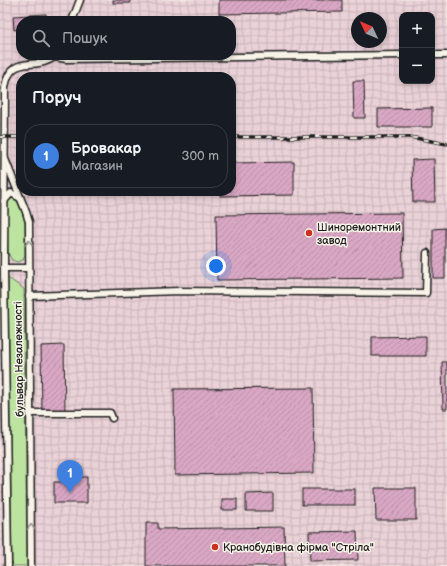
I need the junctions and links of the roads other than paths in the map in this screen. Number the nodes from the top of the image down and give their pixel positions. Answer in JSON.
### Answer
{"nodes":[{"id":1,"x":80,"y":0,"type":"edge"},
{"id":2,"x":74,"y":16,"type":"edge"},
{"id":3,"x":399,"y":55,"type":"edge"},
{"id":4,"x":435,"y":55,"type":"edge"},
{"id":5,"x":447,"y":55,"type":"edge"},
{"id":6,"x":236,"y":57,"type":"edge"},
{"id":7,"x":48,"y":60,"type":"edge"},
{"id":8,"x":3,"y":83,"type":"edge"},
{"id":9,"x":2,"y":120,"type":"edge"},
{"id":10,"x":2,"y":157,"type":"edge"},
{"id":11,"x":16,"y":188,"type":"edge"},
{"id":12,"x":16,"y":194,"type":"edge"},
{"id":13,"x":19,"y":196,"type":"edge"},
{"id":14,"x":20,"y":196,"type":"edge"},
{"id":15,"x":21,"y":199,"type":"junction"},
{"id":16,"x":4,"y":201,"type":"junction"},
{"id":17,"x":427,"y":253,"type":"dead end"},
{"id":18,"x":4,"y":268,"type":"junction"},
{"id":19,"x":28,"y":268,"type":"junction"},
{"id":20,"x":29,"y":296,"type":"junction"},
{"id":21,"x":3,"y":382,"type":"edge"},
{"id":22,"x":30,"y":413,"type":"junction"},
{"id":23,"x":112,"y":418,"type":"dead end"},
{"id":24,"x":3,"y":435,"type":"edge"},
{"id":25,"x":3,"y":467,"type":"edge"},
{"id":26,"x":8,"y":566,"type":"edge"},
{"id":27,"x":31,"y":566,"type":"edge"}],
"edges":[{"from":1,"to":2,"type":"street"},
{"from":3,"to":6,"type":"street"},
{"from":4,"to":5,"type":"street"},
{"from":7,"to":8,"type":"street","name":"бульвар Незалежності"},
{"from":8,"to":9,"type":"street","name":"бульвар Незалежності"},
{"from":9,"to":10,"type":"street","name":"бульвар Незалежності"},
{"from":10,"to":11,"type":"street","name":"бульвар Незалежності"},
{"from":10,"to":16,"type":"street","name":"бульвар Незалежності"},
{"from":12,"to":16,"type":"street"},
{"from":13,"to":15,"type":"street"},
{"from":14,"to":15,"type":"street","name":"бульвар Незалежності"},
{"from":19,"to":15,"type":"street","name":"бульвар Незалежності","one_way":true},
{"from":16,"to":18,"type":"street","name":"бульвар Незалежності"},
{"from":17,"to":20,"type":"street"},
{"from":18,"to":19,"type":"street"},
{"from":18,"to":21,"type":"street","name":"бульвар Незалежності"},
{"from":19,"to":20,"type":"street","name":"бульвар Незалежності"},
{"from":20,"to":22,"type":"street","name":"бульвар Незалежності"},
{"from":21,"to":24,"type":"street","name":"бульвар Незалежності"},
{"from":22,"to":23,"type":"street"},
{"from":27,"to":22,"type":"street","name":"бульвар Незалежності","one_way":true},
{"from":24,"to":25,"type":"street","name":"бульвар Незалежності"},
{"from":25,"to":26,"type":"street","name":"бульвар Незалежності"}]}
